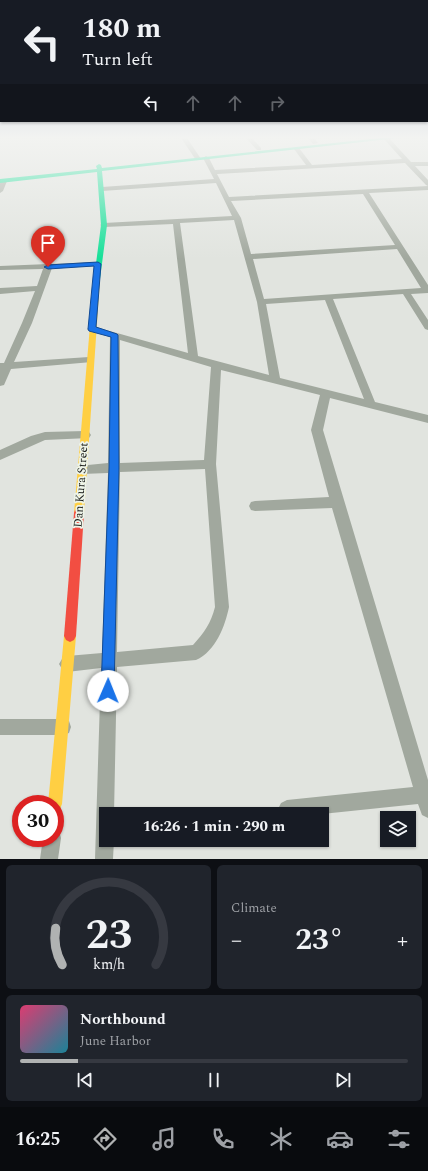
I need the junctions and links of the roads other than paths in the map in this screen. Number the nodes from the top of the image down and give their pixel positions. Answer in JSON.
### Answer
{"nodes":[{"id":1,"x":17,"y":178,"type":"edge"},
{"id":2,"x":101,"y":178,"type":"edge"},
{"id":3,"x":215,"y":178,"type":"edge"},
{"id":4,"x":1,"y":180,"type":"edge"},
{"id":5,"x":217,"y":181,"type":"junction"},
{"id":6,"x":428,"y":188,"type":"edge"},
{"id":7,"x":102,"y":189,"type":"junction"},
{"id":8,"x":0,"y":191,"type":"edge"},
{"id":9,"x":366,"y":192,"type":"junction"},
{"id":10,"x":226,"y":199,"type":"junction"},
{"id":11,"x":236,"y":218,"type":"junction"},
{"id":12,"x":176,"y":221,"type":"junction"},
{"id":13,"x":104,"y":224,"type":"junction"},
{"id":14,"x":400,"y":247,"type":"junction"},
{"id":15,"x":247,"y":257,"type":"junction"},
{"id":16,"x":98,"y":264,"type":"junction"},
{"id":17,"x":48,"y":267,"type":"junction"},
{"id":18,"x":0,"y":268,"type":"edge"},
{"id":19,"x":41,"y":288,"type":"junction"},
{"id":20,"x":428,"y":290,"type":"edge"},
{"id":21,"x":0,"y":291,"type":"edge"},
{"id":22,"x":406,"y":292,"type":"junction"},
{"id":23,"x":328,"y":297,"type":"junction"},
{"id":24,"x":262,"y":302,"type":"junction"},
{"id":25,"x":428,"y":327,"type":"edge"},
{"id":26,"x":92,"y":329,"type":"junction"},
{"id":27,"x":114,"y":335,"type":"junction"},
{"id":28,"x":193,"y":358,"type":"junction"},
{"id":29,"x":89,"y":360,"type":"junction"},
{"id":30,"x":216,"y":365,"type":"junction"},
{"id":31,"x":4,"y":366,"type":"edge"},
{"id":32,"x":275,"y":380,"type":"junction"},
{"id":33,"x":0,"y":382,"type":"edge"},
{"id":34,"x":326,"y":393,"type":"junction"},
{"id":35,"x":371,"y":404,"type":"junction"},
{"id":36,"x":428,"y":419,"type":"edge"},
{"id":37,"x":85,"y":435,"type":"junction"},
{"id":38,"x":0,"y":455,"type":"edge"},
{"id":39,"x":210,"y":464,"type":"junction"},
{"id":40,"x":114,"y":468,"type":"junction"},
{"id":41,"x":82,"y":469,"type":"junction"},
{"id":42,"x":337,"y":502,"type":"junction"},
{"id":43,"x":254,"y":506,"type":"dead end"},
{"id":44,"x":108,"y":661,"type":"junction"},
{"id":45,"x":67,"y":664,"type":"junction"},
{"id":46,"x":0,"y":726,"type":"edge"},
{"id":47,"x":63,"y":727,"type":"junction"},
{"id":48,"x":56,"y":795,"type":"edge"},
{"id":49,"x":426,"y":802,"type":"edge"},
{"id":50,"x":327,"y":807,"type":"edge"},
{"id":51,"x":51,"y":847,"type":"edge"},
{"id":52,"x":49,"y":859,"type":"edge"},
{"id":53,"x":104,"y":859,"type":"edge"}],
"edges":[{"from":1,"to":4,"type":"street"},
{"from":2,"to":7,"type":"street","name":"Dan Kura Street"},
{"from":3,"to":5,"type":"street"},
{"from":4,"to":8,"type":"street"},
{"from":5,"to":7,"type":"street"},
{"from":5,"to":10,"type":"street"},
{"from":6,"to":9,"type":"street"},
{"from":7,"to":13,"type":"street","name":"Dan Kura Street"},
{"from":9,"to":10,"type":"street"},
{"from":9,"to":14,"type":"street"},
{"from":10,"to":11,"type":"street"},
{"from":11,"to":12,"type":"street"},
{"from":11,"to":15,"type":"street"},
{"from":12,"to":13,"type":"street"},
{"from":12,"to":28,"type":"street"},
{"from":13,"to":16,"type":"street","name":"Dan Kura Street"},
{"from":14,"to":15,"type":"street"},
{"from":14,"to":20,"type":"street"},
{"from":15,"to":24,"type":"street"},
{"from":16,"to":17,"type":"street"},
{"from":16,"to":26,"type":"street","name":"Dan Kura Street"},
{"from":17,"to":18,"type":"street"},
{"from":17,"to":19,"type":"street"},
{"from":19,"to":21,"type":"street"},
{"from":19,"to":31,"type":"street"},
{"from":20,"to":22,"type":"street"},
{"from":22,"to":23,"type":"street"},
{"from":22,"to":25,"type":"street"},
{"from":23,"to":24,"type":"street"},
{"from":23,"to":35,"type":"street"},
{"from":24,"to":32,"type":"street"},
{"from":26,"to":27,"type":"street"},
{"from":26,"to":29,"type":"street","name":"Dan Kura Street"},
{"from":27,"to":28,"type":"street"},
{"from":27,"to":40,"type":"street"},
{"from":28,"to":30,"type":"street"},
{"from":29,"to":31,"type":"street"},
{"from":29,"to":37,"type":"street","name":"Dan Kura Street"},
{"from":30,"to":32,"type":"street"},
{"from":30,"to":39,"type":"street"},
{"from":31,"to":33,"type":"street"},
{"from":32,"to":34,"type":"street"},
{"from":34,"to":35,"type":"street"},
{"from":34,"to":42,"type":"street"},
{"from":35,"to":36,"type":"street"},
{"from":37,"to":38,"type":"street"},
{"from":37,"to":41,"type":"street","name":"Dan Kura Street"},
{"from":39,"to":40,"type":"street"},
{"from":39,"to":44,"type":"street"},
{"from":40,"to":41,"type":"street"},
{"from":40,"to":44,"type":"street"},
{"from":41,"to":45,"type":"street","name":"Dan Kura Street"},
{"from":42,"to":43,"type":"street"},
{"from":42,"to":49,"type":"street"},
{"from":44,"to":45,"type":"street"},
{"from":44,"to":53,"type":"street"},
{"from":45,"to":47,"type":"street","name":"Dan Kura Street"},
{"from":46,"to":47,"type":"street"},
{"from":47,"to":48,"type":"street","name":"Dan Kura Street"},
{"from":49,"to":50,"type":"street"},
{"from":51,"to":52,"type":"street"}]}
